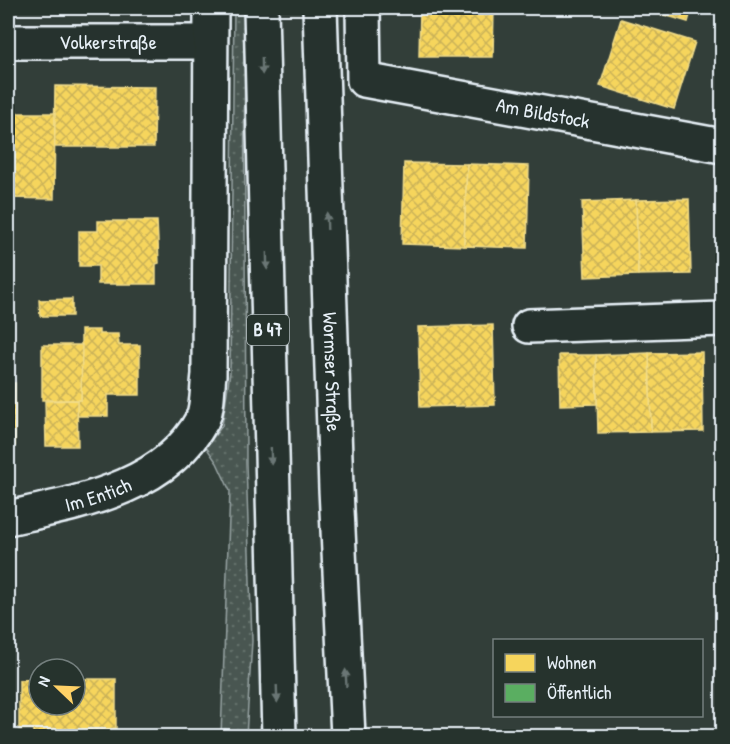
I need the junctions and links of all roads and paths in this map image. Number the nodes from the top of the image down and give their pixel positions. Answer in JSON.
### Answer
{"nodes":[{"id":1,"x":211,"y":8,"type":"edge"},
{"id":2,"x":261,"y":8,"type":"edge"},
{"id":3,"x":320,"y":8,"type":"edge"},
{"id":4,"x":363,"y":8,"type":"edge"},
{"id":5,"x":8,"y":42,"type":"edge"},
{"id":6,"x":210,"y":42,"type":"junction"},
{"id":7,"x":723,"y":146,"type":"edge"},
{"id":8,"x":723,"y":319,"type":"edge"},
{"id":9,"x":529,"y":326,"type":"dead end"},
{"id":10,"x":8,"y":518,"type":"edge"},
{"id":11,"x":279,"y":736,"type":"edge"},
{"id":12,"x":348,"y":736,"type":"edge"}],
"edges":[{"from":1,"to":6,"type":"street"},
{"from":2,"to":11,"type":"street","number":"B 47","one_way":true},
{"from":12,"to":3,"type":"street","name":"Wormser Straße","one_way":true},
{"from":4,"to":7,"type":"street","name":"Am Bildstock"},
{"from":5,"to":6,"type":"street","name":"Volkerstraße"},
{"from":6,"to":10,"type":"street","name":"Im Entich"},
{"from":8,"to":9,"type":"street"}]}
